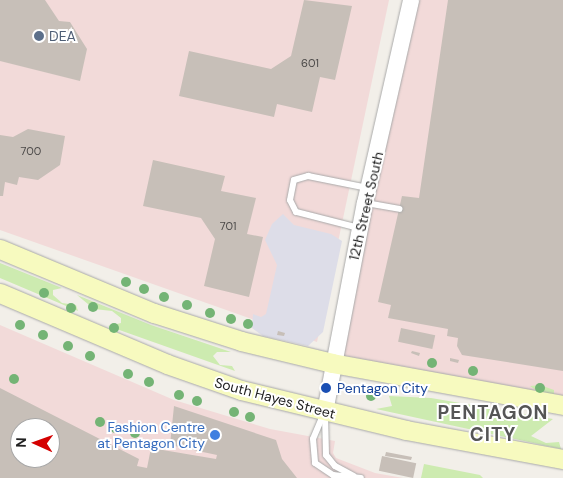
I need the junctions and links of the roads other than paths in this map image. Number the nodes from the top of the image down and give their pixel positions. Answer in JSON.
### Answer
{"nodes":[{"id":1,"x":411,"y":0,"type":"edge"},
{"id":2,"x":367,"y":195,"type":"junction"},
{"id":3,"x":399,"y":209,"type":"dead end"},
{"id":4,"x":360,"y":228,"type":"junction"},
{"id":5,"x":0,"y":249,"type":"edge"},
{"id":6,"x":0,"y":293,"type":"edge"},
{"id":7,"x":332,"y":363,"type":"junction"},
{"id":8,"x":563,"y":405,"type":"edge"},
{"id":9,"x":325,"y":412,"type":"junction"},
{"id":10,"x":563,"y":459,"type":"edge"},
{"id":11,"x":358,"y":477,"type":"edge"}],
"edges":[{"from":1,"to":2,"type":"street","name":"12th Street South"},
{"from":2,"to":3,"type":"lane"},
{"from":2,"to":4,"type":"street","name":"12th Street South"},
{"from":2,"to":4,"type":"lane"},
{"from":4,"to":7,"type":"street","name":"12th Street South"},
{"from":5,"to":7,"type":"main road"},
{"from":6,"to":9,"type":"main road","name":"South Hayes Street"},
{"from":7,"to":8,"type":"main road"},
{"from":7,"to":9,"type":"street","name":"12th Street South"},
{"from":9,"to":10,"type":"main road","name":"South Hayes Street"},
{"from":9,"to":11,"type":"lane"},
{"from":9,"to":11,"type":"lane"}]}
